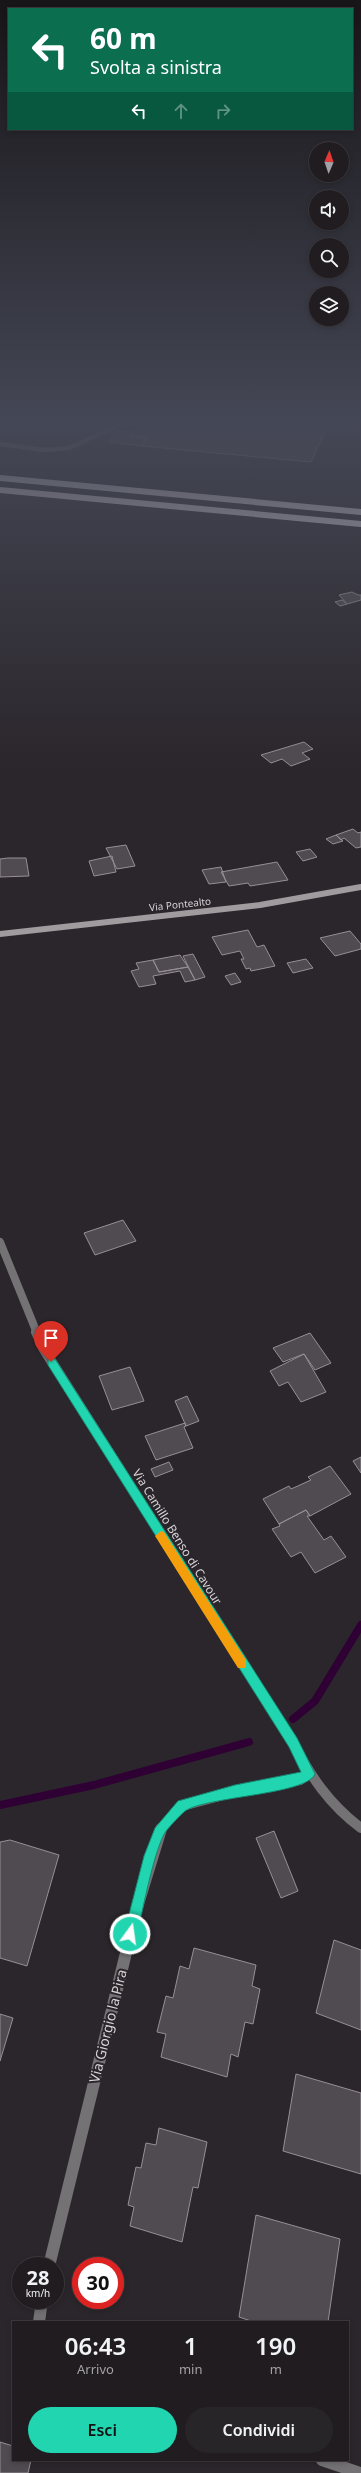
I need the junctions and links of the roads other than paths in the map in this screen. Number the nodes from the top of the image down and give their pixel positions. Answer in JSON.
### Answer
{"nodes":[{"id":1,"x":361,"y":887,"type":"edge"},
{"id":2,"x":0,"y":934,"type":"edge"},
{"id":3,"x":0,"y":1242,"type":"edge"},
{"id":4,"x":309,"y":1774,"type":"junction"},
{"id":5,"x":361,"y":1828,"type":"edge"},
{"id":6,"x":51,"y":2257,"type":"edge"},
{"id":7,"x":41,"y":2309,"type":"edge"},
{"id":8,"x":39,"y":2321,"type":"edge"},
{"id":9,"x":325,"y":2461,"type":"edge"},
{"id":10,"x":360,"y":2473,"type":"edge"}],
"edges":[{"from":1,"to":2,"type":"street","name":"Via Pontealto"},
{"from":3,"to":4,"type":"street","name":"Via Camillo Benso di Cavour"},
{"from":4,"to":5,"type":"street","name":"Via Camillo Benso di Cavour"},
{"from":4,"to":6,"type":"street","name":"Via Giorgio la Pira"},
{"from":7,"to":8,"type":"street"},
{"from":9,"to":10,"type":"street"}]}
